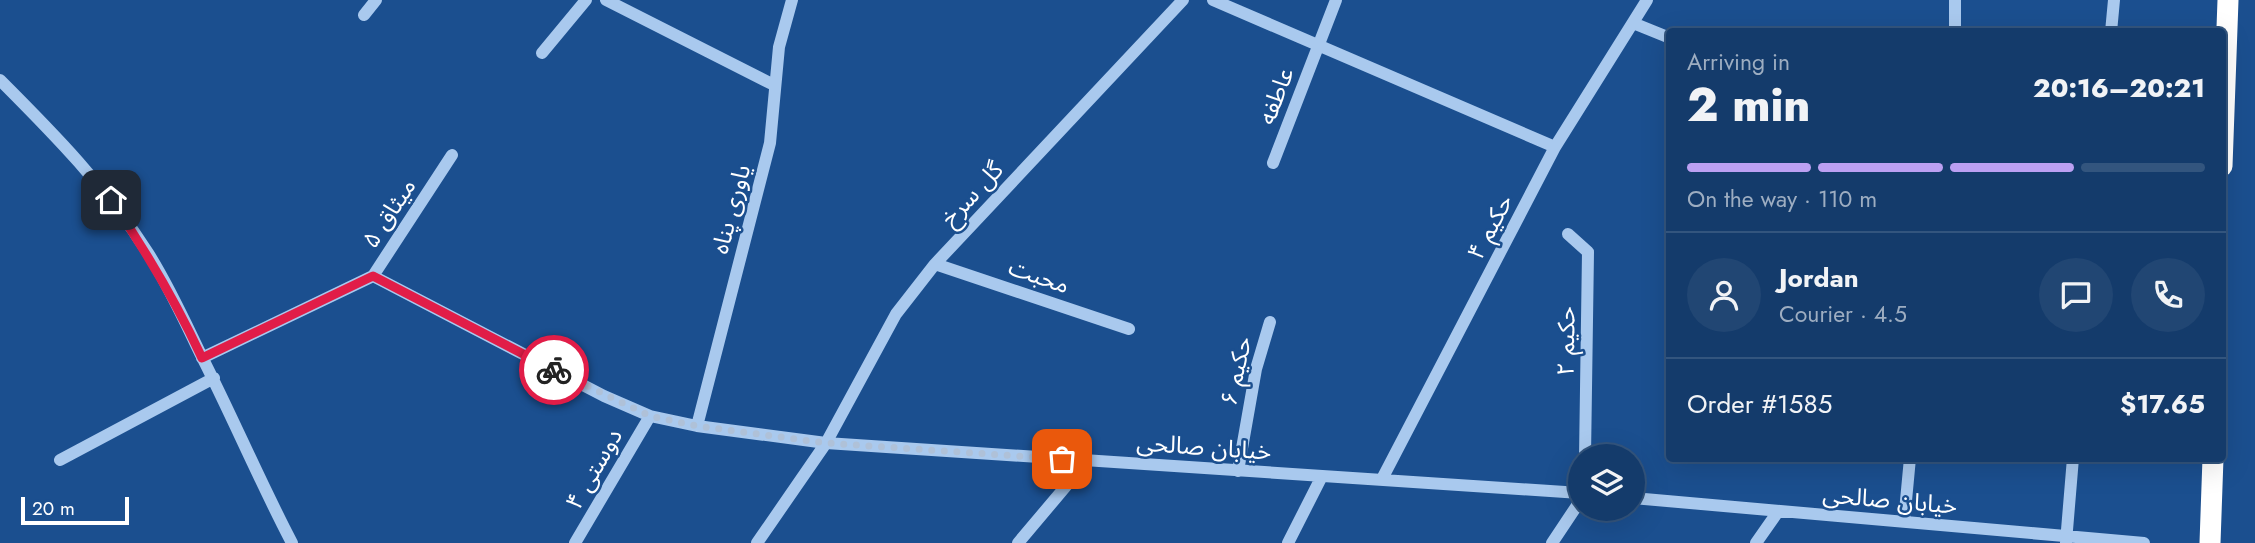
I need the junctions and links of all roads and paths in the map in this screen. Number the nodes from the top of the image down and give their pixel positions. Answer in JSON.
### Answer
{"nodes":[{"id":1,"x":376,"y":0,"type":"edge"},
{"id":2,"x":586,"y":0,"type":"edge"},
{"id":3,"x":606,"y":0,"type":"edge"},
{"id":4,"x":792,"y":0,"type":"edge"},
{"id":5,"x":1183,"y":0,"type":"edge"},
{"id":6,"x":1213,"y":0,"type":"edge"},
{"id":7,"x":1336,"y":0,"type":"edge"},
{"id":8,"x":1647,"y":0,"type":"edge"},
{"id":9,"x":1955,"y":0,"type":"edge"},
{"id":10,"x":2114,"y":0,"type":"edge"},
{"id":11,"x":2228,"y":0,"type":"edge"},
{"id":12,"x":364,"y":15,"type":"dead end"},
{"id":13,"x":1633,"y":23,"type":"junction"},
{"id":14,"x":1955,"y":28,"type":"edge"},
{"id":15,"x":2111,"y":28,"type":"edge"},
{"id":16,"x":1666,"y":36,"type":"edge"},
{"id":17,"x":1318,"y":44,"type":"junction"},
{"id":18,"x":542,"y":53,"type":"dead end"},
{"id":19,"x":2226,"y":55,"type":"edge"},
{"id":20,"x":0,"y":80,"type":"edge"},
{"id":21,"x":774,"y":86,"type":"junction"},
{"id":22,"x":1555,"y":147,"type":"junction"},
{"id":23,"x":452,"y":155,"type":"dead end"},
{"id":24,"x":1273,"y":163,"type":"dead end"},
{"id":25,"x":1569,"y":234,"type":"dead end"},
{"id":26,"x":935,"y":264,"type":"junction"},
{"id":27,"x":373,"y":276,"type":"junction"},
{"id":28,"x":1270,"y":322,"type":"dead end"},
{"id":29,"x":1129,"y":329,"type":"dead end"},
{"id":30,"x":202,"y":358,"type":"junction"},
{"id":31,"x":214,"y":378,"type":"junction"},
{"id":32,"x":650,"y":416,"type":"junction"},
{"id":33,"x":697,"y":426,"type":"junction"},
{"id":34,"x":826,"y":443,"type":"junction"},
{"id":35,"x":1586,"y":444,"type":"edge"},
{"id":36,"x":60,"y":460,"type":"dead end"},
{"id":37,"x":1088,"y":460,"type":"junction"},
{"id":38,"x":1910,"y":462,"type":"edge"},
{"id":39,"x":2073,"y":462,"type":"edge"},
{"id":40,"x":2213,"y":462,"type":"edge"},
{"id":41,"x":1238,"y":471,"type":"junction"},
{"id":42,"x":1322,"y":476,"type":"junction"},
{"id":43,"x":1382,"y":479,"type":"junction"},
{"id":44,"x":1568,"y":493,"type":"edge"},
{"id":45,"x":1645,"y":499,"type":"edge"},
{"id":46,"x":1777,"y":513,"type":"junction"},
{"id":47,"x":1568,"y":519,"type":"edge"},
{"id":48,"x":1903,"y":522,"type":"junction"},
{"id":49,"x":1995,"y":537,"type":"edge"},
{"id":50,"x":2066,"y":540,"type":"edge"},
{"id":51,"x":292,"y":543,"type":"edge"},
{"id":52,"x":575,"y":543,"type":"edge"},
{"id":53,"x":757,"y":543,"type":"edge"},
{"id":54,"x":1018,"y":543,"type":"edge"},
{"id":55,"x":1288,"y":543,"type":"edge"},
{"id":56,"x":1552,"y":543,"type":"edge"},
{"id":57,"x":1756,"y":543,"type":"edge"},
{"id":58,"x":2144,"y":543,"type":"edge"},
{"id":59,"x":2210,"y":543,"type":"edge"}],
"edges":[{"from":1,"to":12,"type":"street"},
{"from":2,"to":18,"type":"street"},
{"from":3,"to":21,"type":"street"},
{"from":4,"to":21,"type":"street","name":"یاوری پناه"},
{"from":5,"to":26,"type":"street","name":"گل سرخ"},
{"from":6,"to":17,"type":"street"},
{"from":7,"to":17,"type":"street"},
{"from":8,"to":13,"type":"street","name":"حکیم ۴"},
{"from":9,"to":14,"type":"street"},
{"from":10,"to":15,"type":"street"},
{"from":11,"to":19,"type":"highway"},
{"from":13,"to":16,"type":"street"},
{"from":13,"to":22,"type":"street","name":"حکیم ۴"},
{"from":17,"to":22,"type":"street"},
{"from":17,"to":24,"type":"street","name":"عاطفه"},
{"from":20,"to":30,"type":"street"},
{"from":21,"to":33,"type":"street","name":"یاوری پناه"},
{"from":22,"to":43,"type":"street","name":"حکیم ۴"},
{"from":23,"to":27,"type":"street","name":"میثاق ۵"},
{"from":25,"to":35,"type":"street","name":"حکیم ۲"},
{"from":26,"to":29,"type":"street","name":"محبت"},
{"from":26,"to":34,"type":"street","name":"گل سرخ"},
{"from":27,"to":30,"type":"street","name":"میثاق ۵"},
{"from":27,"to":32,"type":"street","name":"خیابان صالحی"},
{"from":28,"to":41,"type":"street","name":"حکیم ۶"},
{"from":30,"to":31,"type":"street"},
{"from":31,"to":36,"type":"street"},
{"from":31,"to":51,"type":"street"},
{"from":32,"to":33,"type":"street","name":"خیابان صالحی"},
{"from":32,"to":52,"type":"street","name":"دوستی ۴"},
{"from":33,"to":34,"type":"street","name":"خیابان صالحی"},
{"from":34,"to":37,"type":"street","name":"خیابان صالحی"},
{"from":34,"to":53,"type":"street","name":"گل سرخ"},
{"from":37,"to":41,"type":"street","name":"خیابان صالحی"},
{"from":37,"to":54,"type":"street"},
{"from":38,"to":48,"type":"street"},
{"from":39,"to":50,"type":"street"},
{"from":40,"to":59,"type":"highway"},
{"from":41,"to":42,"type":"street","name":"خیابان صالحی"},
{"from":42,"to":43,"type":"street","name":"خیابان صالحی"},
{"from":42,"to":55,"type":"street"},
{"from":43,"to":44,"type":"street","name":"خیابان صالحی"},
{"from":45,"to":46,"type":"street","name":"خیابان صالحی"},
{"from":46,"to":48,"type":"street","name":"خیابان صالحی"},
{"from":46,"to":57,"type":"street"},
{"from":47,"to":56,"type":"street"},
{"from":48,"to":49,"type":"street","name":"خیابان صالحی"},
{"from":49,"to":50,"type":"street","name":"خیابان صالحی"},
{"from":50,"to":58,"type":"street","name":"خیابان صالحی"}]}
